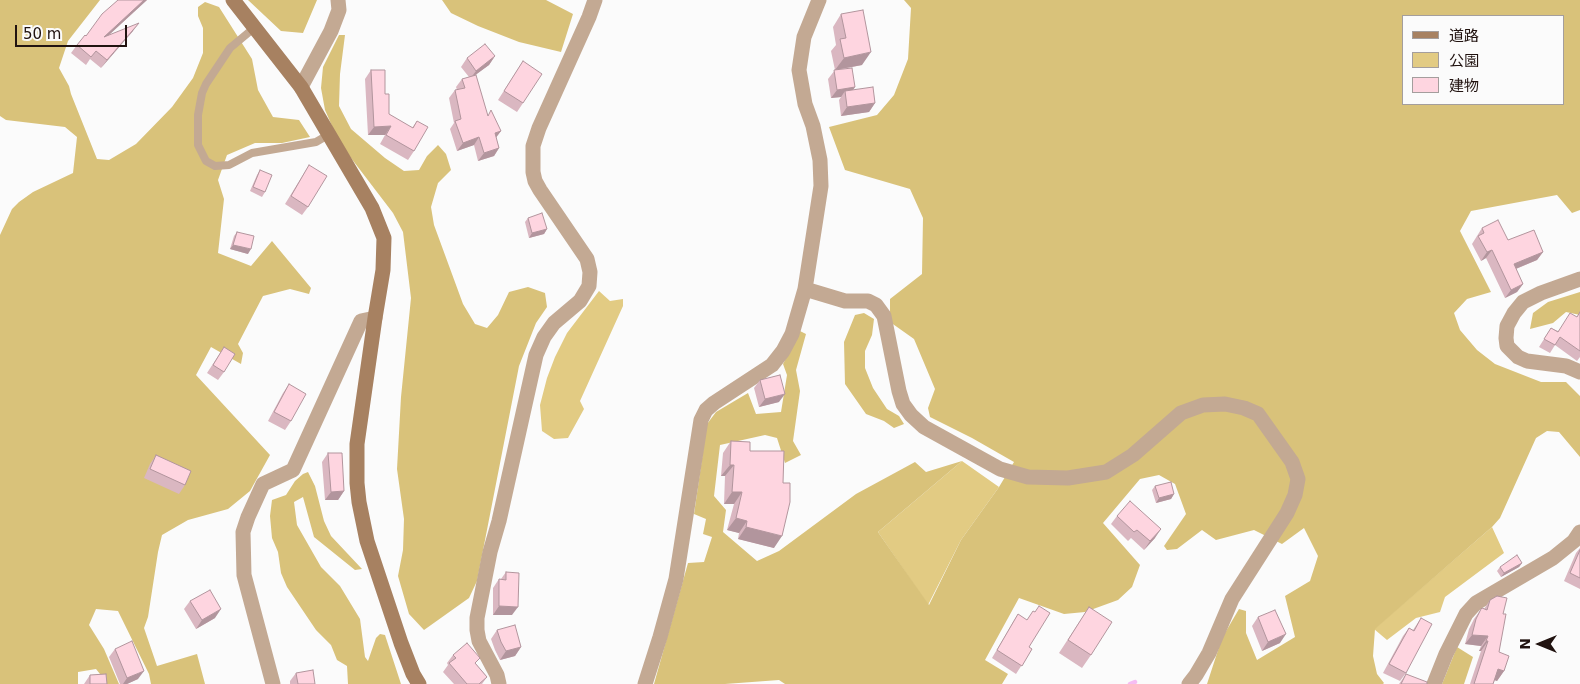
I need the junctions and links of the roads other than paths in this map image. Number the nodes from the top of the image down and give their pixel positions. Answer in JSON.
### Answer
{"nodes":[{"id":1,"x":233,"y":0,"type":"edge"},
{"id":2,"x":338,"y":0,"type":"edge"},
{"id":3,"x":595,"y":0,"type":"edge"},
{"id":4,"x":819,"y":0,"type":"edge"},
{"id":5,"x":254,"y":28,"type":"junction"},
{"id":6,"x":300,"y":88,"type":"junction"},
{"id":7,"x":328,"y":136,"type":"junction"},
{"id":8,"x":1580,"y":279,"type":"edge"},
{"id":9,"x":804,"y":289,"type":"junction"},
{"id":10,"x":375,"y":318,"type":"junction"},
{"id":11,"x":1580,"y":372,"type":"edge"},
{"id":12,"x":1580,"y":532,"type":"edge"},
{"id":13,"x":273,"y":684,"type":"edge"},
{"id":14,"x":418,"y":684,"type":"edge"},
{"id":15,"x":499,"y":684,"type":"edge"},
{"id":16,"x":645,"y":684,"type":"edge"},
{"id":17,"x":1189,"y":684,"type":"edge"},
{"id":18,"x":1434,"y":684,"type":"edge"}],
"edges":[{"from":1,"to":5,"type":"street"},
{"from":2,"to":6,"type":"street"},
{"from":3,"to":15,"type":"street"},
{"from":4,"to":9,"type":"street"},
{"from":5,"to":6,"type":"street"},
{"from":5,"to":7,"type":"lane"},
{"from":6,"to":7,"type":"street"},
{"from":7,"to":10,"type":"street"},
{"from":8,"to":11,"type":"street"},
{"from":9,"to":16,"type":"street"},
{"from":9,"to":17,"type":"street"},
{"from":10,"to":13,"type":"street"},
{"from":10,"to":14,"type":"street"},
{"from":12,"to":18,"type":"street"}]}
